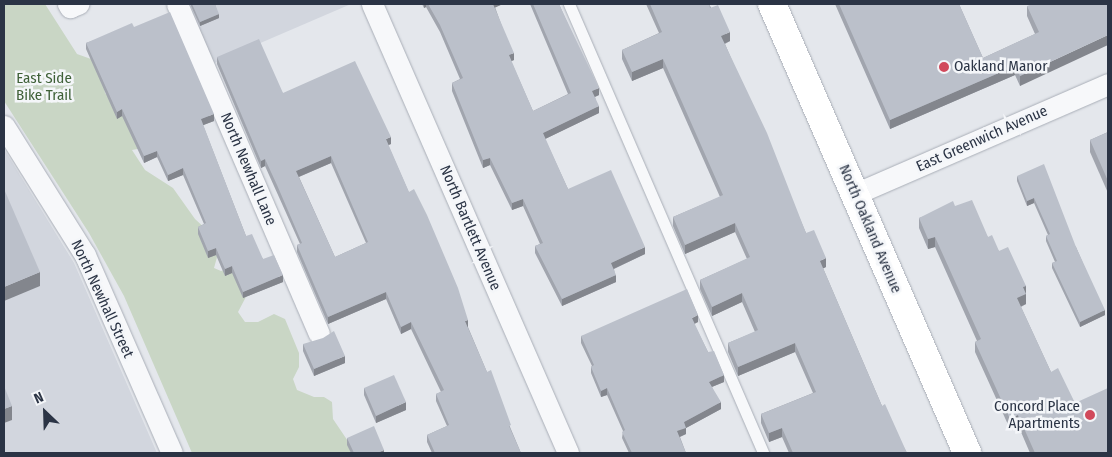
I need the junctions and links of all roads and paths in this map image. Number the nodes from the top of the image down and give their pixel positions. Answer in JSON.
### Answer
{"nodes":[{"id":1,"x":177,"y":4,"type":"edge"},
{"id":2,"x":372,"y":4,"type":"edge"},
{"id":3,"x":569,"y":4,"type":"edge"},
{"id":4,"x":772,"y":4,"type":"edge"},
{"id":5,"x":1108,"y":84,"type":"edge"},
{"id":6,"x":4,"y":126,"type":"edge"},
{"id":7,"x":855,"y":194,"type":"junction"},
{"id":8,"x":319,"y":334,"type":"dead end"},
{"id":9,"x":172,"y":453,"type":"edge"},
{"id":10,"x":568,"y":453,"type":"edge"},
{"id":11,"x":763,"y":453,"type":"edge"},
{"id":12,"x":967,"y":453,"type":"edge"}],
"edges":[{"from":1,"to":8,"type":"street","name":"North Newhall Lane"},
{"from":2,"to":10,"type":"street","name":"North Bartlett Avenue"},
{"from":3,"to":11,"type":"lane"},
{"from":4,"to":7,"type":"main road","name":"North Oakland Avenue"},
{"from":5,"to":7,"type":"street","name":"East Greenwich Avenue"},
{"from":6,"to":9,"type":"street","name":"North Newhall Street"},
{"from":7,"to":12,"type":"main road","name":"North Oakland Avenue"}]}
